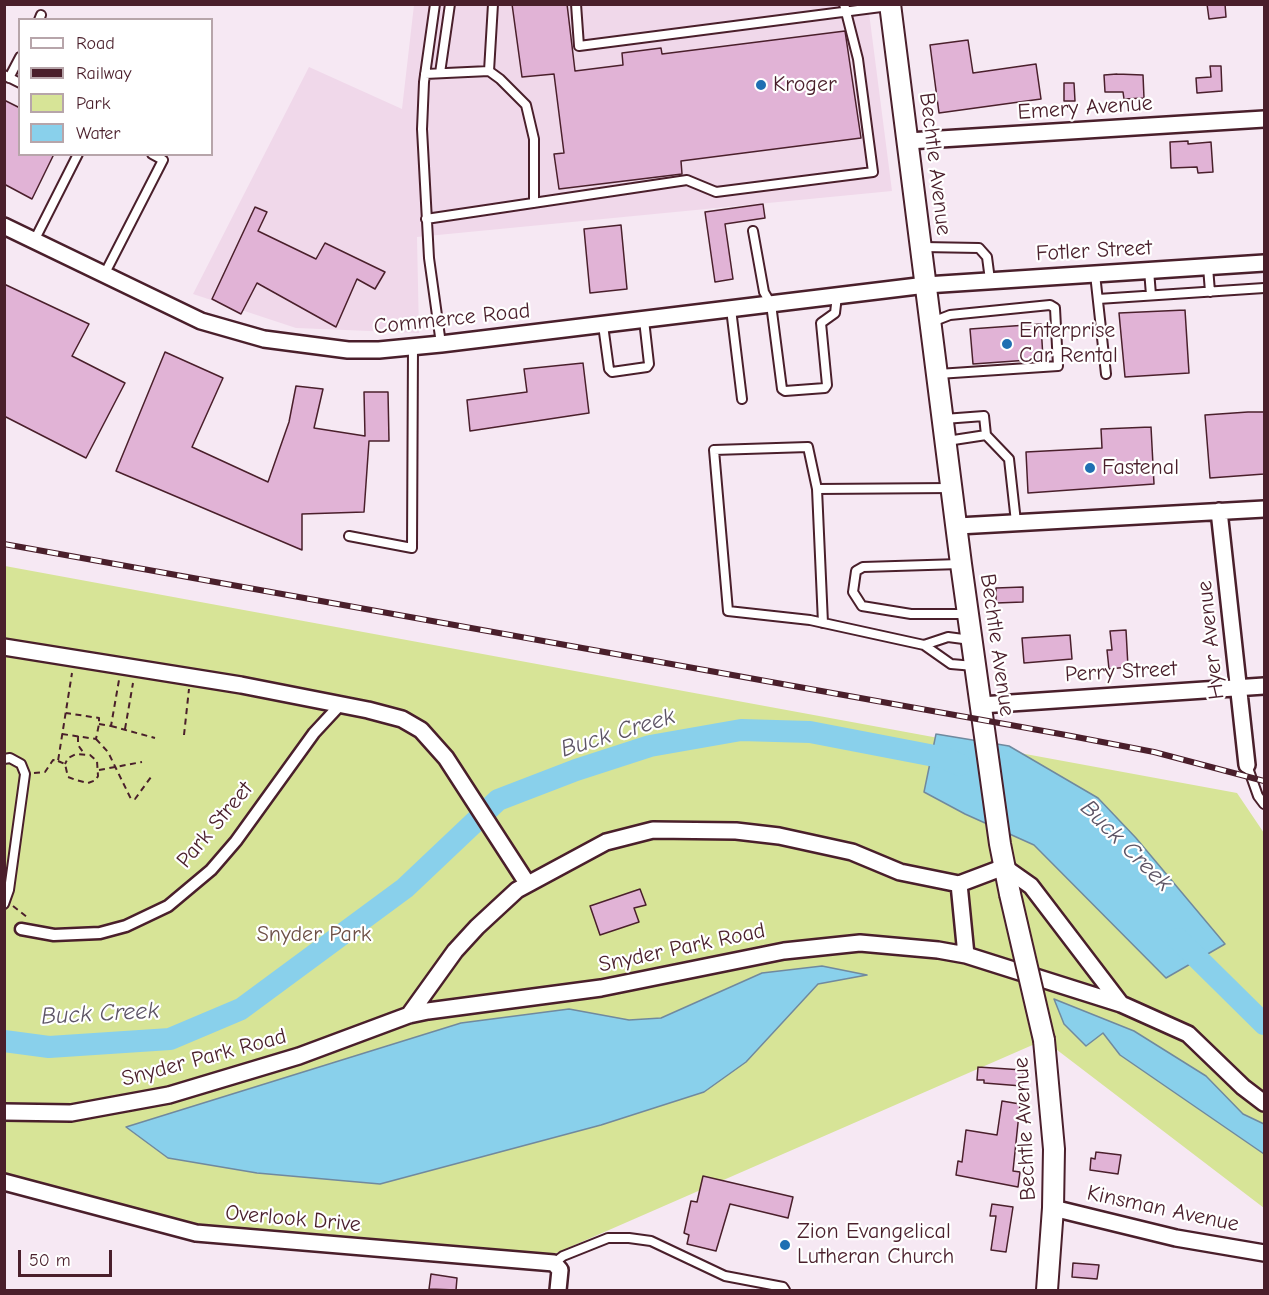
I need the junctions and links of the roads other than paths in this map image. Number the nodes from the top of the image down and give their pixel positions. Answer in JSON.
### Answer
{"nodes":[{"id":1,"x":435,"y":4,"type":"edge"},
{"id":2,"x":450,"y":4,"type":"edge"},
{"id":3,"x":493,"y":4,"type":"edge"},
{"id":4,"x":576,"y":4,"type":"edge"},
{"id":5,"x":890,"y":5,"type":"edge"},
{"id":6,"x":845,"y":8,"type":"edge"},
{"id":7,"x":18,"y":60,"type":"edge"},
{"id":8,"x":489,"y":71,"type":"junction"},
{"id":9,"x":440,"y":73,"type":"junction"},
{"id":10,"x":425,"y":74,"type":"junction"},
{"id":11,"x":7,"y":76,"type":"edge"},
{"id":12,"x":1264,"y":119,"type":"edge"},
{"id":13,"x":908,"y":141,"type":"junction"},
{"id":14,"x":77,"y":156,"type":"edge"},
{"id":15,"x":156,"y":156,"type":"edge"},
{"id":16,"x":534,"y":203,"type":"junction"},
{"id":17,"x":426,"y":219,"type":"junction"},
{"id":18,"x":4,"y":226,"type":"edge"},
{"id":19,"x":753,"y":231,"type":"dead end"},
{"id":20,"x":34,"y":241,"type":"junction"},
{"id":21,"x":922,"y":247,"type":"junction"},
{"id":22,"x":1264,"y":263,"type":"edge"},
{"id":23,"x":1208,"y":267,"type":"junction"},
{"id":24,"x":1149,"y":270,"type":"junction"},
{"id":25,"x":1095,"y":274,"type":"junction"},
{"id":26,"x":104,"y":275,"type":"junction"},
{"id":27,"x":990,"y":280,"type":"junction"},
{"id":28,"x":926,"y":285,"type":"junction"},
{"id":29,"x":1264,"y":288,"type":"edge"},
{"id":30,"x":1210,"y":292,"type":"junction"},
{"id":31,"x":837,"y":296,"type":"junction"},
{"id":32,"x":1151,"y":296,"type":"junction"},
{"id":33,"x":1098,"y":299,"type":"junction"},
{"id":34,"x":771,"y":304,"type":"junction"},
{"id":35,"x":731,"y":309,"type":"junction"},
{"id":36,"x":644,"y":320,"type":"junction"},
{"id":37,"x":931,"y":322,"type":"junction"},
{"id":38,"x":603,"y":325,"type":"junction"},
{"id":39,"x":441,"y":344,"type":"junction"},
{"id":40,"x":414,"y":347,"type":"junction"},
{"id":41,"x":938,"y":374,"type":"junction"},
{"id":42,"x":1106,"y":374,"type":"dead end"},
{"id":43,"x":742,"y":399,"type":"dead end"},
{"id":44,"x":944,"y":419,"type":"junction"},
{"id":45,"x":986,"y":435,"type":"junction"},
{"id":46,"x":947,"y":441,"type":"junction"},
{"id":47,"x":953,"y":488,"type":"junction"},
{"id":48,"x":817,"y":489,"type":"junction"},
{"id":49,"x":1264,"y":508,"type":"edge"},
{"id":50,"x":1220,"y":511,"type":"junction"},
{"id":51,"x":1016,"y":522,"type":"junction"},
{"id":52,"x":958,"y":526,"type":"junction"},
{"id":53,"x":349,"y":536,"type":"dead end"},
{"id":54,"x":961,"y":564,"type":"junction"},
{"id":55,"x":969,"y":615,"type":"junction"},
{"id":56,"x":824,"y":623,"type":"junction"},
{"id":57,"x":973,"y":640,"type":"junction"},
{"id":58,"x":924,"y":645,"type":"junction"},
{"id":59,"x":4,"y":647,"type":"edge"},
{"id":60,"x":976,"y":666,"type":"junction"},
{"id":61,"x":1264,"y":686,"type":"edge"},
{"id":62,"x":1239,"y":687,"type":"junction"},
{"id":63,"x":340,"y":705,"type":"junction"},
{"id":64,"x":981,"y":705,"type":"junction"},
{"id":65,"x":4,"y":759,"type":"edge"},
{"id":66,"x":1247,"y":765,"type":"joint"},
{"id":67,"x":1264,"y":804,"type":"edge"},
{"id":68,"x":1004,"y":867,"type":"junction"},
{"id":69,"x":527,"y":883,"type":"junction"},
{"id":70,"x":959,"y":884,"type":"junction"},
{"id":71,"x":5,"y":902,"type":"edge"},
{"id":72,"x":26,"y":930,"type":"road end"},
{"id":73,"x":966,"y":955,"type":"junction"},
{"id":74,"x":1121,"y":1004,"type":"junction"},
{"id":75,"x":409,"y":1016,"type":"junction"},
{"id":76,"x":1264,"y":1103,"type":"edge"},
{"id":77,"x":4,"y":1113,"type":"edge"},
{"id":78,"x":4,"y":1182,"type":"edge"},
{"id":79,"x":1053,"y":1208,"type":"junction"},
{"id":80,"x":1264,"y":1253,"type":"edge"},
{"id":81,"x":554,"y":1263,"type":"junction"},
{"id":82,"x":558,"y":1290,"type":"edge"},
{"id":83,"x":785,"y":1290,"type":"edge"},
{"id":84,"x":1047,"y":1290,"type":"edge"}],
"edges":[{"from":1,"to":10,"type":"lane"},
{"from":2,"to":9,"type":"lane"},
{"from":3,"to":8,"type":"lane"},
{"from":4,"to":6,"type":"lane"},
{"from":5,"to":6,"type":"lane"},
{"from":5,"to":13,"type":"main road","name":"Bechtle Avenue"},
{"from":6,"to":16,"type":"lane"},
{"from":7,"to":11,"type":"lane"},
{"from":8,"to":9,"type":"lane"},
{"from":8,"to":16,"type":"lane"},
{"from":9,"to":10,"type":"lane"},
{"from":10,"to":17,"type":"lane"},
{"from":12,"to":13,"type":"street","name":"Emery Avenue"},
{"from":13,"to":21,"type":"main road","name":"Bechtle Avenue"},
{"from":14,"to":20,"type":"lane"},
{"from":15,"to":26,"type":"lane"},
{"from":16,"to":17,"type":"lane"},
{"from":17,"to":39,"type":"lane"},
{"from":18,"to":20,"type":"street","name":"Commerce Road"},
{"from":19,"to":34,"type":"lane"},
{"from":20,"to":26,"type":"street","name":"Commerce Road"},
{"from":21,"to":27,"type":"lane"},
{"from":21,"to":28,"type":"main road","name":"Bechtle Avenue"},
{"from":22,"to":23,"type":"street","name":"Fotler Street"},
{"from":23,"to":24,"type":"street","name":"Fotler Street"},
{"from":23,"to":30,"type":"lane"},
{"from":24,"to":25,"type":"street","name":"Fotler Street"},
{"from":24,"to":32,"type":"lane"},
{"from":25,"to":27,"type":"street","name":"Fotler Street"},
{"from":25,"to":33,"type":"lane"},
{"from":26,"to":40,"type":"street","name":"Commerce Road"},
{"from":27,"to":28,"type":"street","name":"Fotler Street"},
{"from":28,"to":31,"type":"street","name":"Commerce Road"},
{"from":28,"to":37,"type":"main road","name":"Bechtle Avenue"},
{"from":29,"to":30,"type":"lane"},
{"from":30,"to":32,"type":"lane"},
{"from":31,"to":34,"type":"street","name":"Commerce Road"},
{"from":31,"to":34,"type":"lane"},
{"from":32,"to":33,"type":"lane"},
{"from":33,"to":42,"type":"lane"},
{"from":34,"to":35,"type":"street","name":"Commerce Road"},
{"from":35,"to":36,"type":"street","name":"Commerce Road"},
{"from":35,"to":43,"type":"lane"},
{"from":36,"to":38,"type":"street","name":"Commerce Road"},
{"from":36,"to":38,"type":"lane"},
{"from":37,"to":41,"type":"main road","name":"Bechtle Avenue"},
{"from":37,"to":41,"type":"lane"},
{"from":38,"to":39,"type":"street","name":"Commerce Road"},
{"from":39,"to":40,"type":"street","name":"Commerce Road"},
{"from":40,"to":53,"type":"lane"},
{"from":41,"to":44,"type":"main road","name":"Bechtle Avenue"},
{"from":44,"to":45,"type":"lane"},
{"from":44,"to":46,"type":"main road","name":"Bechtle Avenue"},
{"from":45,"to":46,"type":"lane"},
{"from":45,"to":51,"type":"lane"},
{"from":46,"to":47,"type":"main road","name":"Bechtle Avenue"},
{"from":47,"to":48,"type":"lane"},
{"from":47,"to":52,"type":"main road","name":"Bechtle Avenue"},
{"from":48,"to":56,"type":"lane"},
{"from":48,"to":56,"type":"lane"},
{"from":49,"to":50,"type":"street"},
{"from":50,"to":51,"type":"street"},
{"from":50,"to":62,"type":"street","name":"Hyer Avenue"},
{"from":51,"to":52,"type":"street"},
{"from":52,"to":54,"type":"main road","name":"Bechtle Avenue"},
{"from":54,"to":55,"type":"main road","name":"Bechtle Avenue"},
{"from":54,"to":55,"type":"lane"},
{"from":55,"to":57,"type":"main road","name":"Bechtle Avenue"},
{"from":56,"to":58,"type":"lane"},
{"from":57,"to":58,"type":"lane"},
{"from":57,"to":60,"type":"main road","name":"Bechtle Avenue"},
{"from":58,"to":60,"type":"lane"},
{"from":59,"to":63,"type":"street"},
{"from":60,"to":64,"type":"main road","name":"Bechtle Avenue"},
{"from":61,"to":62,"type":"street","name":"Perry Street"},
{"from":62,"to":64,"type":"street","name":"Perry Street"},
{"from":62,"to":66,"type":"street","name":"Hyer Avenue"},
{"from":63,"to":69,"type":"street"},
{"from":63,"to":72,"type":"street","name":"Park Street"},
{"from":64,"to":68,"type":"main road","name":"Bechtle Avenue"},
{"from":65,"to":71,"type":"lane"},
{"from":66,"to":67,"type":"lane"},
{"from":68,"to":70,"type":"street"},
{"from":68,"to":74,"type":"street"},
{"from":68,"to":79,"type":"main road","name":"Bechtle Avenue","bridge":true},
{"from":69,"to":70,"type":"street"},
{"from":69,"to":75,"type":"street"},
{"from":70,"to":73,"type":"street"},
{"from":73,"to":74,"type":"street","name":"Snyder Park Road"},
{"from":73,"to":75,"type":"street","name":"Snyder Park Road"},
{"from":74,"to":76,"type":"street","name":"Snyder Park Road"},
{"from":75,"to":77,"type":"street","name":"Snyder Park Road"},
{"from":78,"to":81,"type":"street","name":"Overlook Drive"},
{"from":79,"to":80,"type":"street","name":"Kinsman Avenue"},
{"from":79,"to":84,"type":"main road","name":"Bechtle Avenue"},
{"from":81,"to":82,"type":"street"},
{"from":81,"to":83,"type":"lane"}]}
